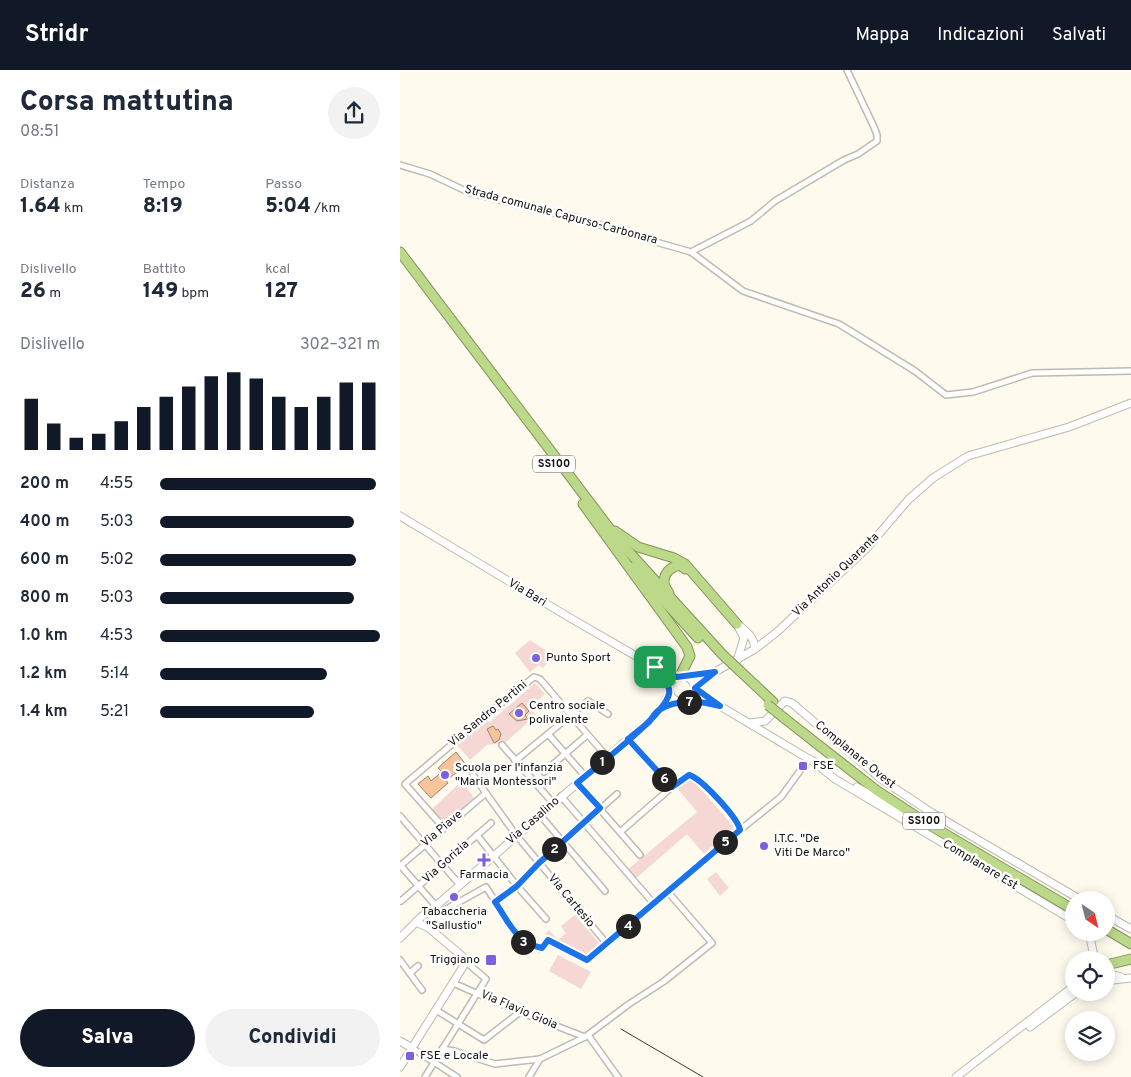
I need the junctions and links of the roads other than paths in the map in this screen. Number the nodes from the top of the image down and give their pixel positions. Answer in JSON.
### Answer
{"nodes":[{"id":1,"x":847,"y":70,"type":"edge"},
{"id":2,"x":400,"y":165,"type":"edge"},
{"id":3,"x":400,"y":252,"type":"edge"},
{"id":4,"x":691,"y":252,"type":"junction"},
{"id":5,"x":400,"y":260,"type":"edge"},
{"id":6,"x":1131,"y":370,"type":"edge"},
{"id":7,"x":1131,"y":403,"type":"edge"},
{"id":8,"x":576,"y":494,"type":"junction"},
{"id":9,"x":400,"y":516,"type":"edge"},
{"id":10,"x":604,"y":523,"type":"junction"},
{"id":11,"x":695,"y":576,"type":"junction"},
{"id":12,"x":692,"y":622,"type":"junction"},
{"id":13,"x":737,"y":624,"type":"joint"},
{"id":14,"x":746,"y":636,"type":"junction"},
{"id":15,"x":771,"y":636,"type":"junction"},
{"id":16,"x":754,"y":649,"type":"junction"},
{"id":17,"x":720,"y":656,"type":"junction"},
{"id":18,"x":737,"y":661,"type":"junction"},
{"id":19,"x":655,"y":667,"type":"junction"},
{"id":20,"x":715,"y":672,"type":"junction"},
{"id":21,"x":681,"y":677,"type":"junction"},
{"id":22,"x":695,"y":688,"type":"junction"},
{"id":23,"x":669,"y":691,"type":"junction"},
{"id":24,"x":682,"y":702,"type":"junction"},
{"id":25,"x":720,"y":706,"type":"junction"},
{"id":26,"x":660,"y":710,"type":"junction"},
{"id":27,"x":608,"y":714,"type":"dead end"},
{"id":28,"x":570,"y":715,"type":"junction"},
{"id":29,"x":786,"y":716,"type":"junction"},
{"id":30,"x":771,"y":717,"type":"junction"},
{"id":31,"x":750,"y":723,"type":"junction"},
{"id":32,"x":548,"y":734,"type":"junction"},
{"id":33,"x":587,"y":735,"type":"junction"},
{"id":34,"x":772,"y":736,"type":"junction"},
{"id":35,"x":628,"y":739,"type":"junction"},
{"id":36,"x":502,"y":745,"type":"dead end"},
{"id":37,"x":565,"y":754,"type":"junction"},
{"id":38,"x":607,"y":757,"type":"junction"},
{"id":39,"x":810,"y":759,"type":"junction"},
{"id":40,"x":515,"y":761,"type":"junction"},
{"id":41,"x":802,"y":768,"type":"dead end"},
{"id":42,"x":544,"y":772,"type":"dead end"},
{"id":43,"x":473,"y":775,"type":"dead end"},
{"id":44,"x":585,"y":776,"type":"junction"},
{"id":45,"x":577,"y":783,"type":"junction"},
{"id":46,"x":672,"y":787,"type":"junction"},
{"id":47,"x":486,"y":793,"type":"junction"},
{"id":48,"x":616,"y":794,"type":"dead end"},
{"id":49,"x":561,"y":796,"type":"junction"},
{"id":50,"x":553,"y":803,"type":"junction"},
{"id":51,"x":600,"y":808,"type":"junction"},
{"id":52,"x":540,"y":815,"type":"junction"},
{"id":53,"x":400,"y":816,"type":"edge"},
{"id":54,"x":491,"y":823,"type":"dead end"},
{"id":55,"x":584,"y":823,"type":"junction"},
{"id":56,"x":444,"y":827,"type":"junction"},
{"id":57,"x":934,"y":828,"type":"junction"},
{"id":58,"x":740,"y":830,"type":"junction"},
{"id":59,"x":620,"y":832,"type":"junction"},
{"id":60,"x":477,"y":835,"type":"junction"},
{"id":61,"x":516,"y":836,"type":"junction"},
{"id":62,"x":563,"y":842,"type":"junction"},
{"id":63,"x":639,"y":843,"type":"dead end"},
{"id":64,"x":424,"y":844,"type":"junction"},
{"id":65,"x":634,"y":847,"type":"junction"},
{"id":66,"x":640,"y":854,"type":"dead end"},
{"id":67,"x":493,"y":856,"type":"junction"},
{"id":68,"x":539,"y":863,"type":"junction"},
{"id":69,"x":400,"y":865,"type":"edge"},
{"id":70,"x":443,"y":866,"type":"junction"},
{"id":71,"x":460,"y":885,"type":"junction"},
{"id":72,"x":517,"y":886,"type":"junction"},
{"id":73,"x":418,"y":887,"type":"junction"},
{"id":74,"x":605,"y":890,"type":"dead end"},
{"id":75,"x":1066,"y":891,"type":"edge"},
{"id":76,"x":668,"y":892,"type":"junction"},
{"id":77,"x":1065,"y":898,"type":"edge"},
{"id":78,"x":401,"y":901,"type":"edge"},
{"id":79,"x":495,"y":902,"type":"junction"},
{"id":80,"x":654,"y":904,"type":"junction"},
{"id":81,"x":1065,"y":905,"type":"edge"},
{"id":82,"x":436,"y":906,"type":"junction"},
{"id":83,"x":428,"y":912,"type":"junction"},
{"id":84,"x":1065,"y":917,"type":"edge"},
{"id":85,"x":546,"y":919,"type":"dead end"},
{"id":86,"x":1115,"y":920,"type":"edge"},
{"id":87,"x":416,"y":922,"type":"junction"},
{"id":88,"x":400,"y":926,"type":"edge"},
{"id":89,"x":1115,"y":927,"type":"edge"},
{"id":90,"x":429,"y":928,"type":"junction"},
{"id":91,"x":1131,"y":929,"type":"edge"},
{"id":92,"x":1115,"y":934,"type":"edge"},
{"id":93,"x":403,"y":935,"type":"edge"},
{"id":94,"x":1131,"y":937,"type":"edge"},
{"id":95,"x":1091,"y":941,"type":"edge"},
{"id":96,"x":607,"y":944,"type":"junction"},
{"id":97,"x":1131,"y":944,"type":"edge"},
{"id":98,"x":1092,"y":948,"type":"junction"},
{"id":99,"x":1092,"y":951,"type":"edge"},
{"id":100,"x":1093,"y":951,"type":"edge"},
{"id":101,"x":1131,"y":959,"type":"edge"},
{"id":102,"x":400,"y":960,"type":"edge"},
{"id":103,"x":466,"y":962,"type":"junction"},
{"id":104,"x":1115,"y":963,"type":"edge"},
{"id":105,"x":418,"y":966,"type":"dead end"},
{"id":106,"x":410,"y":973,"type":"junction"},
{"id":107,"x":1115,"y":975,"type":"edge"},
{"id":108,"x":1128,"y":978,"type":"edge"},
{"id":109,"x":1115,"y":981,"type":"edge"},
{"id":110,"x":453,"y":983,"type":"junction"},
{"id":111,"x":422,"y":990,"type":"dead end"},
{"id":112,"x":478,"y":992,"type":"junction"},
{"id":113,"x":1065,"y":993,"type":"edge"},
{"id":114,"x":1065,"y":1001,"type":"edge"},
{"id":115,"x":436,"y":1010,"type":"junction"},
{"id":116,"x":520,"y":1012,"type":"junction"},
{"id":117,"x":458,"y":1025,"type":"junction"},
{"id":118,"x":587,"y":1036,"type":"junction"},
{"id":119,"x":400,"y":1041,"type":"edge"},
{"id":120,"x":412,"y":1048,"type":"junction"},
{"id":121,"x":442,"y":1049,"type":"junction"},
{"id":122,"x":540,"y":1059,"type":"junction"},
{"id":123,"x":434,"y":1063,"type":"junction"},
{"id":124,"x":400,"y":1068,"type":"edge"},
{"id":125,"x":447,"y":1071,"type":"junction"},
{"id":126,"x":426,"y":1077,"type":"edge"},
{"id":127,"x":443,"y":1077,"type":"edge"},
{"id":128,"x":457,"y":1077,"type":"edge"},
{"id":129,"x":529,"y":1077,"type":"edge"},
{"id":130,"x":618,"y":1077,"type":"edge"},
{"id":131,"x":956,"y":1077,"type":"edge"},
{"id":132,"x":964,"y":1077,"type":"edge"}],
"edges":[{"from":1,"to":4,"type":"street"},
{"from":2,"to":4,"type":"street","name":"Strada comunale Capurso-Carbonara"},
{"from":3,"to":10,"type":"highway","number":"SS100"},
{"from":4,"to":6,"type":"street","name":"Strada comunale Capurso-Carbonara"},
{"from":5,"to":8,"type":"highway","number":"SS100"},
{"from":7,"to":15,"type":"main road","name":"Via Antonio Quaranta"},
{"from":8,"to":17,"type":"highway","number":"SS100"},
{"from":8,"to":21,"type":"highway","number":"SS100"},
{"from":9,"to":19,"type":"main road","name":"Via Bari"},
{"from":10,"to":11,"type":"highway","number":"SS100"},
{"from":10,"to":12,"type":"highway","number":"SS100"},
{"from":11,"to":12,"type":"highway","number":"SS100"},
{"from":11,"to":13,"type":"highway","number":"SS100"},
{"from":12,"to":17,"type":"highway","number":"SS100"},
{"from":13,"to":14,"type":"main road"},
{"from":14,"to":15,"type":"main road"},
{"from":14,"to":16,"type":"main road"},
{"from":14,"to":18,"type":"main road"},
{"from":15,"to":16,"type":"main road","name":"Via Antonio Quaranta"},
{"from":16,"to":18,"type":"main road","name":"Via Antonio Quaranta"},
{"from":17,"to":29,"type":"highway","number":"SS100","bridge":true},
{"from":18,"to":20,"type":"main road","name":"Via Antonio Quaranta"},
{"from":19,"to":21,"type":"main road","name":"Via Bari"},
{"from":19,"to":23,"type":"main road"},
{"from":20,"to":21,"type":"main road"},
{"from":20,"to":22,"type":"main road"},
{"from":21,"to":22,"type":"main road"},
{"from":21,"to":23,"type":"main road"},
{"from":22,"to":24,"type":"main road"},
{"from":22,"to":25,"type":"main road"},
{"from":23,"to":24,"type":"main road"},
{"from":23,"to":26,"type":"main road","name":"Via Casalino"},
{"from":24,"to":25,"type":"main road"},
{"from":24,"to":26,"type":"main road","name":"Via Casalino"},
{"from":25,"to":31,"type":"main road"},
{"from":26,"to":35,"type":"main road","name":"Via Casalino"},
{"from":27,"to":28,"type":"street"},
{"from":28,"to":32,"type":"street"},
{"from":28,"to":33,"type":"street","name":"Via Sandro Pertini"},
{"from":28,"to":56,"type":"street","name":"Via Sandro Pertini"},
{"from":29,"to":57,"type":"highway","number":"SS100"},
{"from":29,"to":77,"type":"highway","number":"SS100"},
{"from":30,"to":31,"type":"main road"},
{"from":30,"to":34,"type":"main road"},
{"from":30,"to":75,"type":"main road","name":"Complanare Ovest"},
{"from":31,"to":34,"type":"main road"},
{"from":32,"to":37,"type":"street"},
{"from":32,"to":40,"type":"street"},
{"from":33,"to":37,"type":"street"},
{"from":33,"to":38,"type":"street","name":"Via Sandro Pertini"},
{"from":34,"to":39,"type":"main road"},
{"from":35,"to":38,"type":"main road","name":"Via Casalino"},
{"from":35,"to":46,"type":"street"},
{"from":36,"to":40,"type":"street"},
{"from":37,"to":42,"type":"street"},
{"from":37,"to":44,"type":"street"},
{"from":38,"to":44,"type":"main road","name":"Via Casalino"},
{"from":39,"to":57,"type":"main road"},
{"from":39,"to":84,"type":"main road","name":"Complanare Est"},
{"from":40,"to":50,"type":"street"},
{"from":41,"to":58,"type":"street"},
{"from":43,"to":47,"type":"street","name":"Via Cartesio"},
{"from":44,"to":45,"type":"main road","name":"Via Casalino"},
{"from":45,"to":49,"type":"main road","name":"Via Casalino"},
{"from":45,"to":51,"type":"street"},
{"from":46,"to":58,"type":"street"},
{"from":46,"to":59,"type":"street"},
{"from":47,"to":56,"type":"street","name":"Via Piave"},
{"from":47,"to":61,"type":"street","name":"Via Cartesio"},
{"from":48,"to":51,"type":"street"},
{"from":49,"to":50,"type":"main road","name":"Via Casalino"},
{"from":49,"to":55,"type":"street"},
{"from":50,"to":52,"type":"main road","name":"Via Casalino"},
{"from":51,"to":55,"type":"street"},
{"from":51,"to":59,"type":"street"},
{"from":52,"to":61,"type":"main road","name":"Via Casalino"},
{"from":52,"to":62,"type":"street"},
{"from":53,"to":64,"type":"street"},
{"from":54,"to":60,"type":"street","name":"Via Gorizia"},
{"from":55,"to":62,"type":"street"},
{"from":55,"to":80,"type":"street"},
{"from":56,"to":64,"type":"street","name":"Via Piave"},
{"from":57,"to":81,"type":"highway","number":"SS100"},
{"from":58,"to":76,"type":"street"},
{"from":59,"to":65,"type":"street"},
{"from":60,"to":67,"type":"street"},
{"from":60,"to":70,"type":"street","name":"Via Gorizia"},
{"from":61,"to":67,"type":"main road","name":"Via Casalino"},
{"from":61,"to":68,"type":"street","name":"Via Cartesio"},
{"from":62,"to":68,"type":"street"},
{"from":62,"to":74,"type":"street"},
{"from":63,"to":65,"type":"street"},
{"from":64,"to":69,"type":"street","name":"Via Piave"},
{"from":64,"to":70,"type":"street"},
{"from":65,"to":66,"type":"street"},
{"from":67,"to":71,"type":"main road","name":"Via Casalino"},
{"from":67,"to":72,"type":"street"},
{"from":68,"to":72,"type":"street"},
{"from":68,"to":96,"type":"street","name":"Via Cartesio"},
{"from":69,"to":73,"type":"street"},
{"from":70,"to":71,"type":"street"},
{"from":70,"to":73,"type":"street","name":"Via Gorizia"},
{"from":71,"to":82,"type":"main road","name":"Via Casalino"},
{"from":72,"to":79,"type":"street"},
{"from":72,"to":85,"type":"street"},
{"from":73,"to":78,"type":"street","name":"Via Gorizia"},
{"from":73,"to":82,"type":"street"},
{"from":76,"to":80,"type":"street"},
{"from":76,"to":118,"type":"street"},
{"from":79,"to":83,"type":"street"},
{"from":79,"to":96,"type":"street"},
{"from":80,"to":96,"type":"street"},
{"from":82,"to":83,"type":"main road","name":"Via Casalino"},
{"from":83,"to":87,"type":"main road","name":"Via Casalino"},
{"from":83,"to":90,"type":"main road"},
{"from":86,"to":91,"type":"main road"},
{"from":87,"to":90,"type":"main road"},
{"from":87,"to":93,"type":"main road","name":"Via Casalino"},
{"from":88,"to":93,"type":"street"},
{"from":89,"to":94,"type":"highway"},
{"from":90,"to":103,"type":"main road"},
{"from":92,"to":97,"type":"highway"},
{"from":95,"to":98,"type":"main road"},
{"from":98,"to":99,"type":"main road"},
{"from":98,"to":100,"type":"main road"},
{"from":101,"to":104,"type":"highway"},
{"from":102,"to":106,"type":"street"},
{"from":103,"to":110,"type":"main road"},
{"from":103,"to":112,"type":"street"},
{"from":105,"to":106,"type":"street"},
{"from":106,"to":111,"type":"street"},
{"from":107,"to":108,"type":"main road"},
{"from":108,"to":109,"type":"main road"},
{"from":110,"to":112,"type":"street","name":"Via Flavio Gioia"},
{"from":110,"to":115,"type":"main road"},
{"from":112,"to":116,"type":"street","name":"Via Flavio Gioia"},
{"from":112,"to":117,"type":"street"},
{"from":113,"to":131,"type":"main road"},
{"from":114,"to":132,"type":"main road"},
{"from":115,"to":117,"type":"street"},
{"from":115,"to":120,"type":"main road"},
{"from":116,"to":117,"type":"street"},
{"from":116,"to":118,"type":"street","name":"Via Flavio Gioia"},
{"from":117,"to":121,"type":"street"},
{"from":118,"to":122,"type":"street"},
{"from":118,"to":130,"type":"street"},
{"from":119,"to":120,"type":"main road"},
{"from":120,"to":123,"type":"street"},
{"from":120,"to":124,"type":"main road"},
{"from":121,"to":122,"type":"street"},
{"from":121,"to":123,"type":"street"},
{"from":122,"to":129,"type":"street"},
{"from":123,"to":125,"type":"street"},
{"from":123,"to":126,"type":"street"},
{"from":125,"to":127,"type":"street"},
{"from":125,"to":128,"type":"street"}]}
